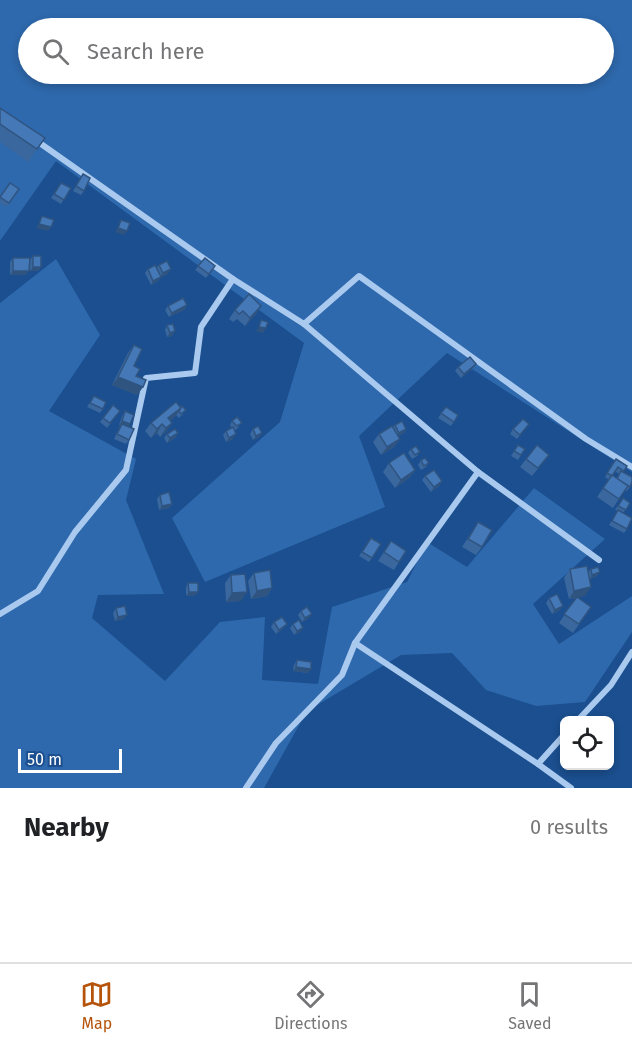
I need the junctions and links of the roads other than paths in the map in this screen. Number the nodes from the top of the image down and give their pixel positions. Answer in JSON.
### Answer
{"nodes":[{"id":1,"x":29,"y":135,"type":"edge"},
{"id":2,"x":233,"y":279,"type":"junction"},
{"id":3,"x":304,"y":324,"type":"junction"},
{"id":4,"x":632,"y":467,"type":"edge"},
{"id":5,"x":478,"y":472,"type":"junction"},
{"id":6,"x":598,"y":560,"type":"dead end"},
{"id":7,"x":0,"y":614,"type":"edge"},
{"id":8,"x":355,"y":644,"type":"junction"},
{"id":9,"x":632,"y":652,"type":"edge"},
{"id":10,"x":582,"y":716,"type":"edge"},
{"id":11,"x":560,"y":739,"type":"edge"},
{"id":12,"x":538,"y":764,"type":"junction"},
{"id":13,"x":246,"y":788,"type":"edge"},
{"id":14,"x":571,"y":788,"type":"edge"}],
"edges":[{"from":1,"to":2,"type":"street"},
{"from":2,"to":3,"type":"street"},
{"from":2,"to":7,"type":"street"},
{"from":3,"to":4,"type":"street"},
{"from":3,"to":5,"type":"street"},
{"from":5,"to":6,"type":"street"},
{"from":5,"to":8,"type":"street"},
{"from":8,"to":12,"type":"street"},
{"from":8,"to":13,"type":"street"},
{"from":9,"to":10,"type":"street"},
{"from":11,"to":12,"type":"street"},
{"from":12,"to":14,"type":"street"}]}
